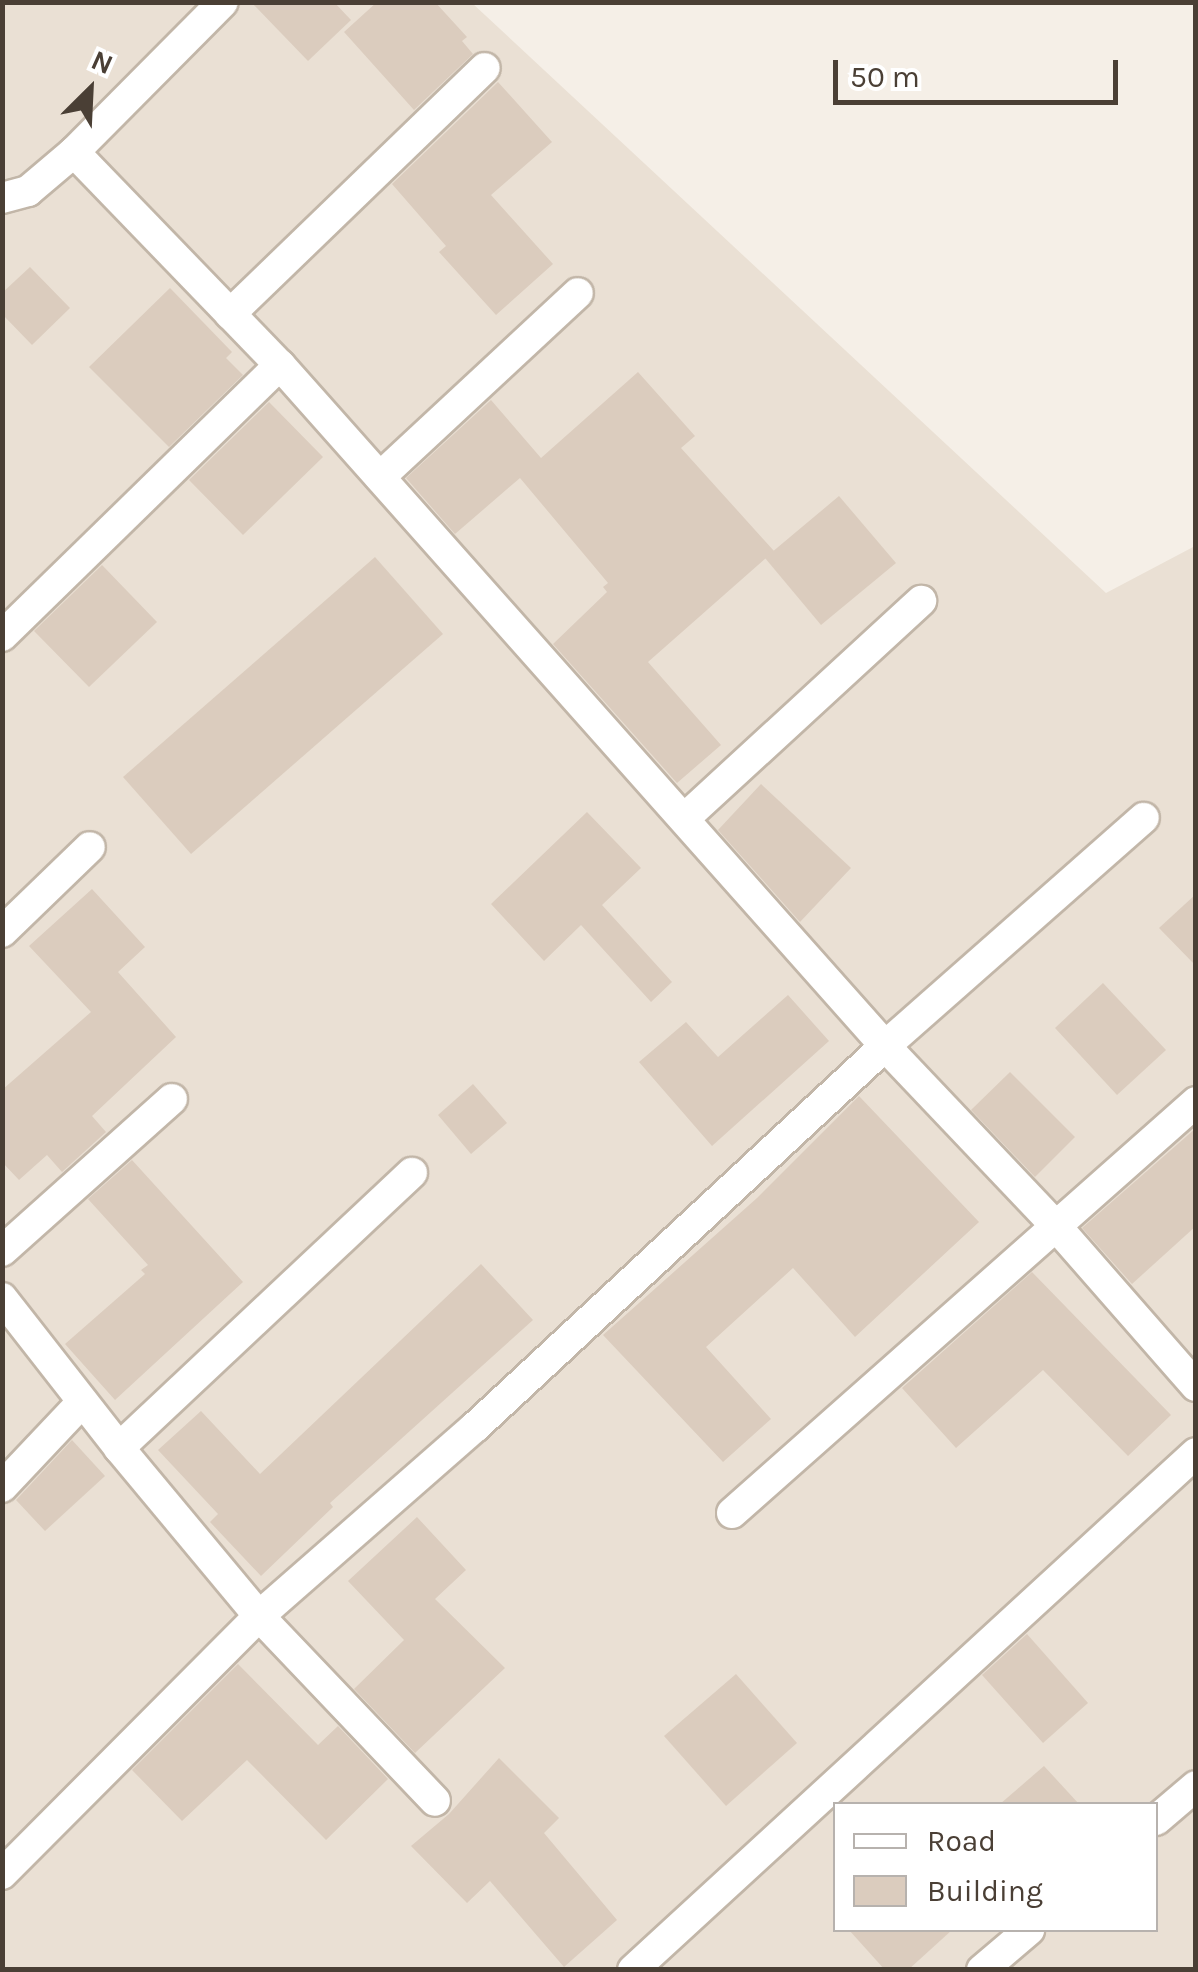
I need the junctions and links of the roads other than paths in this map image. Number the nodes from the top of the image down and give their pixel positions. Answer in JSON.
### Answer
{"nodes":[{"id":1,"x":223,"y":2,"type":"edge"},
{"id":2,"x":484,"y":68,"type":"dead end"},
{"id":3,"x":74,"y":152,"type":"junction"},
{"id":4,"x":2,"y":198,"type":"edge"},
{"id":5,"x":578,"y":293,"type":"dead end"},
{"id":6,"x":230,"y":314,"type":"junction"},
{"id":7,"x":280,"y":364,"type":"junction"},
{"id":8,"x":380,"y":477,"type":"junction"},
{"id":9,"x":921,"y":601,"type":"dead end"},
{"id":10,"x":2,"y":636,"type":"edge"},
{"id":11,"x":685,"y":818,"type":"junction"},
{"id":12,"x":1144,"y":818,"type":"dead end"},
{"id":13,"x":90,"y":847,"type":"dead end"},
{"id":14,"x":2,"y":932,"type":"edge"},
{"id":15,"x":885,"y":1046,"type":"junction"},
{"id":16,"x":172,"y":1099,"type":"dead end"},
{"id":17,"x":1196,"y":1102,"type":"edge"},
{"id":18,"x":412,"y":1173,"type":"dead end"},
{"id":19,"x":1055,"y":1225,"type":"junction"},
{"id":20,"x":2,"y":1251,"type":"edge"},
{"id":21,"x":2,"y":1298,"type":"edge"},
{"id":22,"x":1196,"y":1386,"type":"edge"},
{"id":23,"x":82,"y":1402,"type":"junction"},
{"id":24,"x":118,"y":1448,"type":"junction"},
{"id":25,"x":1196,"y":1454,"type":"edge"},
{"id":26,"x":2,"y":1487,"type":"edge"},
{"id":27,"x":732,"y":1513,"type":"dead end"},
{"id":28,"x":259,"y":1616,"type":"junction"},
{"id":29,"x":1196,"y":1786,"type":"edge"},
{"id":30,"x":434,"y":1801,"type":"dead end"},
{"id":31,"x":1158,"y":1818,"type":"edge"},
{"id":32,"x":2,"y":1874,"type":"edge"},
{"id":33,"x":1027,"y":1932,"type":"edge"},
{"id":34,"x":632,"y":1970,"type":"edge"},
{"id":35,"x":982,"y":1970,"type":"edge"}],
"edges":[{"from":1,"to":3,"type":"street"},
{"from":2,"to":6,"type":"street"},
{"from":3,"to":4,"type":"street"},
{"from":3,"to":6,"type":"street"},
{"from":5,"to":8,"type":"street"},
{"from":6,"to":7,"type":"street"},
{"from":7,"to":8,"type":"street"},
{"from":7,"to":10,"type":"street"},
{"from":8,"to":11,"type":"street"},
{"from":9,"to":11,"type":"street"},
{"from":11,"to":15,"type":"street"},
{"from":12,"to":15,"type":"street"},
{"from":13,"to":14,"type":"street"},
{"from":15,"to":19,"type":"street"},
{"from":15,"to":28,"type":"street"},
{"from":16,"to":20,"type":"street"},
{"from":17,"to":19,"type":"street"},
{"from":18,"to":24,"type":"street"},
{"from":19,"to":22,"type":"street"},
{"from":19,"to":27,"type":"street"},
{"from":21,"to":23,"type":"street"},
{"from":23,"to":24,"type":"street"},
{"from":23,"to":26,"type":"street"},
{"from":24,"to":28,"type":"street"},
{"from":25,"to":34,"type":"street"},
{"from":28,"to":30,"type":"street"},
{"from":28,"to":32,"type":"street"},
{"from":29,"to":31,"type":"street"},
{"from":33,"to":35,"type":"street"}]}
